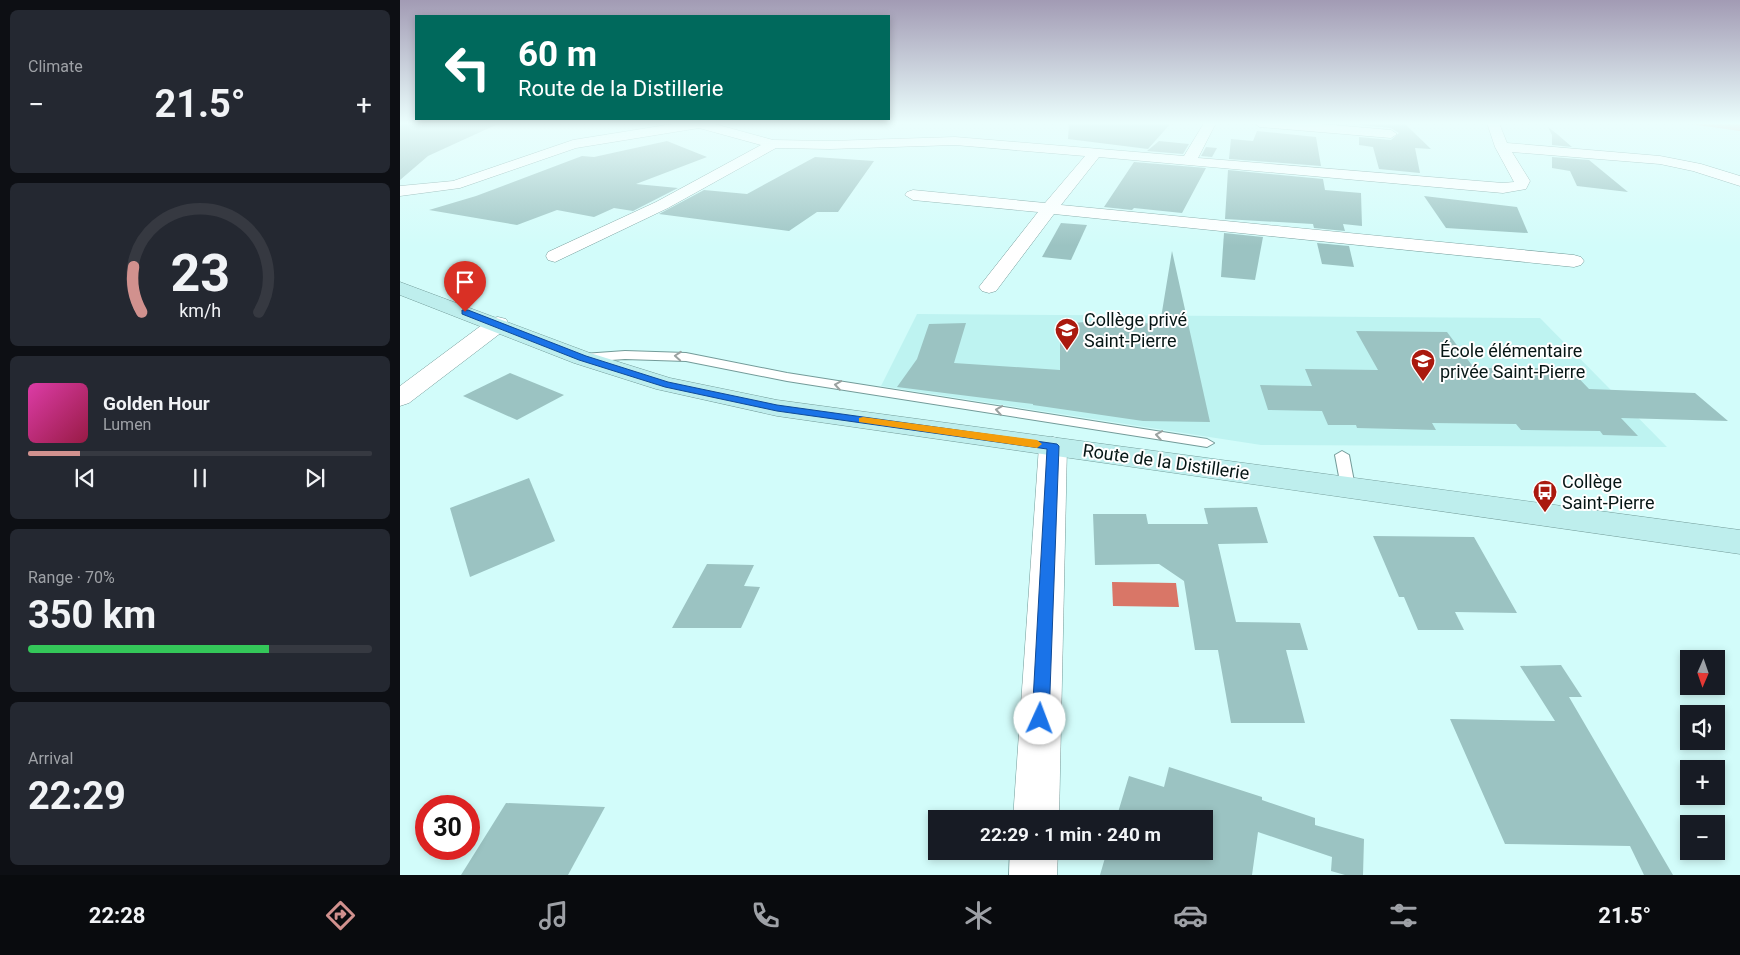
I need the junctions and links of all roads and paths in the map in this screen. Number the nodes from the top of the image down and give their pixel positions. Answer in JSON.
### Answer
{"nodes":[{"id":1,"x":516,"y":164,"type":"edge"},
{"id":2,"x":738,"y":164,"type":"edge"},
{"id":3,"x":1086,"y":164,"type":"edge"},
{"id":4,"x":1210,"y":164,"type":"edge"},
{"id":5,"x":1512,"y":164,"type":"edge"},
{"id":6,"x":1680,"y":164,"type":"edge"},
{"id":7,"x":1740,"y":181,"type":"edge"},
{"id":8,"x":400,"y":191,"type":"edge"},
{"id":9,"x":913,"y":195,"type":"dead end"},
{"id":10,"x":1051,"y":210,"type":"junction"},
{"id":11,"x":555,"y":256,"type":"dead end"},
{"id":12,"x":1574,"y":261,"type":"dead end"},
{"id":13,"x":989,"y":287,"type":"dead end"},
{"id":14,"x":400,"y":288,"type":"edge"},
{"id":15,"x":498,"y":324,"type":"junction"},
{"id":16,"x":582,"y":358,"type":"junction"},
{"id":17,"x":400,"y":398,"type":"edge"},
{"id":18,"x":1207,"y":443,"type":"dead end"},
{"id":19,"x":1053,"y":446,"type":"junction"},
{"id":20,"x":1342,"y":455,"type":"dead end"},
{"id":21,"x":1348,"y":487,"type":"junction"},
{"id":22,"x":1740,"y":542,"type":"edge"},
{"id":23,"x":1036,"y":810,"type":"edge"},
{"id":24,"x":1034,"y":860,"type":"edge"},
{"id":25,"x":1033,"y":875,"type":"edge"}],
"edges":[{"from":1,"to":8,"type":"street"},
{"from":2,"to":11,"type":"street"},
{"from":3,"to":10,"type":"street"},
{"from":4,"to":5,"type":"street"},
{"from":6,"to":7,"type":"street"},
{"from":9,"to":10,"type":"street"},
{"from":10,"to":12,"type":"street"},
{"from":10,"to":13,"type":"street"},
{"from":14,"to":15,"type":"street","name":"Route de la Distillerie"},
{"from":15,"to":16,"type":"street","name":"Route de la Distillerie"},
{"from":15,"to":17,"type":"street"},
{"from":18,"to":16,"type":"lane","one_way":true},
{"from":16,"to":19,"type":"street","name":"Route de la Distillerie"},
{"from":19,"to":21,"type":"street","name":"Route de la Distillerie"},
{"from":19,"to":23,"type":"street"},
{"from":20,"to":21,"type":"lane"},
{"from":21,"to":22,"type":"street","name":"Route de la Distillerie"},
{"from":24,"to":25,"type":"street"}]}
